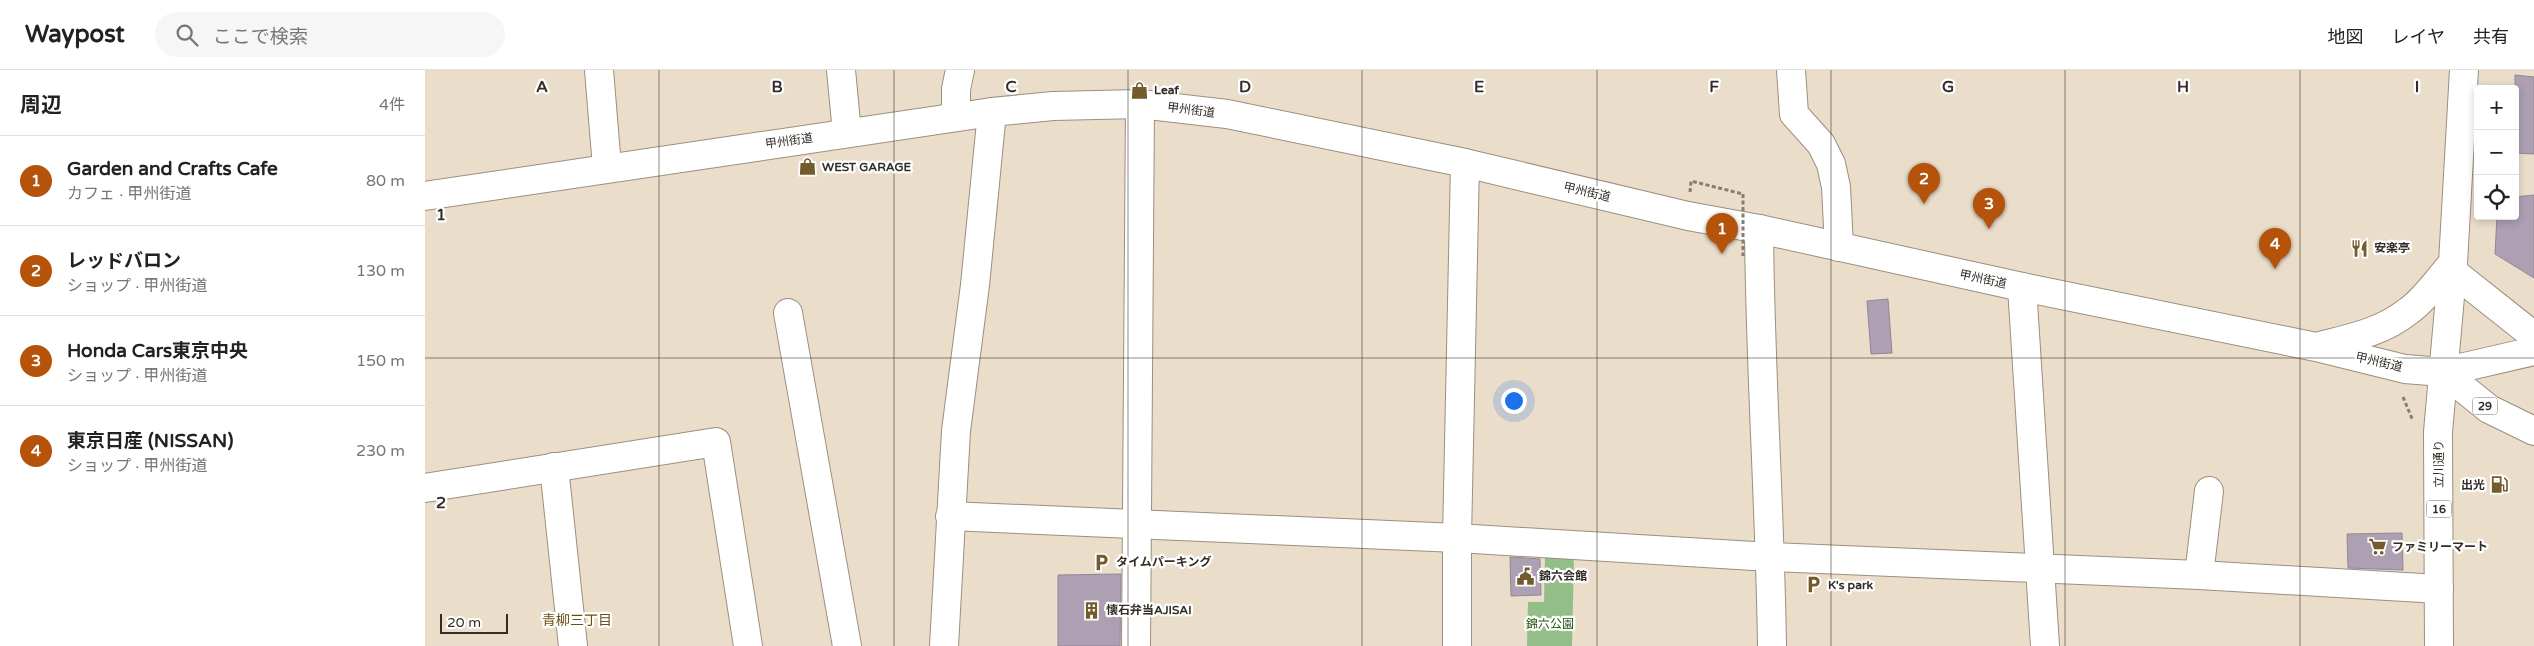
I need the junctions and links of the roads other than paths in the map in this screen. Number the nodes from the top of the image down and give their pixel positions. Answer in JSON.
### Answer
{"nodes":[{"id":1,"x":599,"y":70,"type":"edge"},
{"id":2,"x":841,"y":70,"type":"edge"},
{"id":3,"x":959,"y":70,"type":"edge"},
{"id":4,"x":1791,"y":70,"type":"edge"},
{"id":5,"x":2464,"y":70,"type":"edge"},
{"id":6,"x":1140,"y":104,"type":"junction"},
{"id":7,"x":992,"y":112,"type":"junction"},
{"id":8,"x":956,"y":116,"type":"junction"},
{"id":9,"x":847,"y":133,"type":"junction"},
{"id":10,"x":1465,"y":163,"type":"junction"},
{"id":11,"x":607,"y":167,"type":"junction"},
{"id":12,"x":425,"y":196,"type":"edge"},
{"id":13,"x":1759,"y":229,"type":"junction"},
{"id":14,"x":1839,"y":247,"type":"junction"},
{"id":15,"x":2452,"y":267,"type":"junction"},
{"id":16,"x":2022,"y":288,"type":"junction"},
{"id":17,"x":788,"y":313,"type":"dead end"},
{"id":18,"x":2534,"y":336,"type":"edge"},
{"id":19,"x":2316,"y":347,"type":"junction"},
{"id":20,"x":2534,"y":351,"type":"edge"},
{"id":21,"x":2443,"y":372,"type":"junction"},
{"id":22,"x":2534,"y":431,"type":"edge"},
{"id":23,"x":554,"y":467,"type":"junction"},
{"id":24,"x":425,"y":488,"type":"edge"},
{"id":25,"x":2209,"y":491,"type":"dead end"},
{"id":26,"x":951,"y":516,"type":"junction"},
{"id":27,"x":1136,"y":525,"type":"junction"},
{"id":28,"x":1457,"y":538,"type":"junction"},
{"id":29,"x":1771,"y":557,"type":"junction"},
{"id":30,"x":2038,"y":568,"type":"junction"},
{"id":31,"x":2199,"y":575,"type":"junction"},
{"id":32,"x":2439,"y":589,"type":"junction"},
{"id":33,"x":573,"y":646,"type":"edge"},
{"id":34,"x":748,"y":646,"type":"edge"},
{"id":35,"x":847,"y":646,"type":"edge"},
{"id":36,"x":944,"y":646,"type":"edge"},
{"id":37,"x":1136,"y":646,"type":"edge"},
{"id":38,"x":1457,"y":646,"type":"edge"},
{"id":39,"x":1772,"y":646,"type":"edge"},
{"id":40,"x":2045,"y":646,"type":"edge"},
{"id":41,"x":2439,"y":646,"type":"edge"}],
"edges":[{"from":1,"to":11,"type":"street"},
{"from":2,"to":9,"type":"street"},
{"from":3,"to":8,"type":"street"},
{"from":4,"to":14,"type":"street"},
{"from":5,"to":15,"type":"street"},
{"from":6,"to":7,"type":"street","name":"甲州街道"},
{"from":6,"to":10,"type":"street","name":"甲州街道"},
{"from":6,"to":27,"type":"street"},
{"from":7,"to":8,"type":"street","name":"甲州街道"},
{"from":7,"to":26,"type":"street"},
{"from":8,"to":9,"type":"street","name":"甲州街道"},
{"from":9,"to":11,"type":"street","name":"甲州街道"},
{"from":10,"to":13,"type":"street","name":"甲州街道"},
{"from":10,"to":28,"type":"street"},
{"from":11,"to":12,"type":"street","name":"甲州街道"},
{"from":13,"to":14,"type":"street","name":"甲州街道"},
{"from":13,"to":29,"type":"street"},
{"from":14,"to":16,"type":"street","name":"甲州街道"},
{"from":15,"to":18,"type":"street"},
{"from":15,"to":19,"type":"street"},
{"from":15,"to":21,"type":"street"},
{"from":16,"to":19,"type":"street","name":"甲州街道"},
{"from":16,"to":30,"type":"street"},
{"from":17,"to":35,"type":"street"},
{"from":19,"to":21,"type":"street","name":"甲州街道"},
{"from":20,"to":21,"type":"street"},
{"from":21,"to":22,"type":"street","number":"29"},
{"from":21,"to":32,"type":"street","name":"立川通り","number":"16"},
{"from":23,"to":24,"type":"street"},
{"from":23,"to":33,"type":"street"},
{"from":23,"to":34,"type":"street"},
{"from":25,"to":31,"type":"street"},
{"from":26,"to":27,"type":"street"},
{"from":26,"to":36,"type":"street"},
{"from":27,"to":28,"type":"street"},
{"from":27,"to":37,"type":"street"},
{"from":28,"to":29,"type":"street"},
{"from":28,"to":38,"type":"street"},
{"from":29,"to":30,"type":"street"},
{"from":29,"to":39,"type":"street"},
{"from":30,"to":31,"type":"street"},
{"from":30,"to":40,"type":"street"},
{"from":31,"to":32,"type":"street"},
{"from":32,"to":41,"type":"street","name":"立川通り","number":"16"}]}
